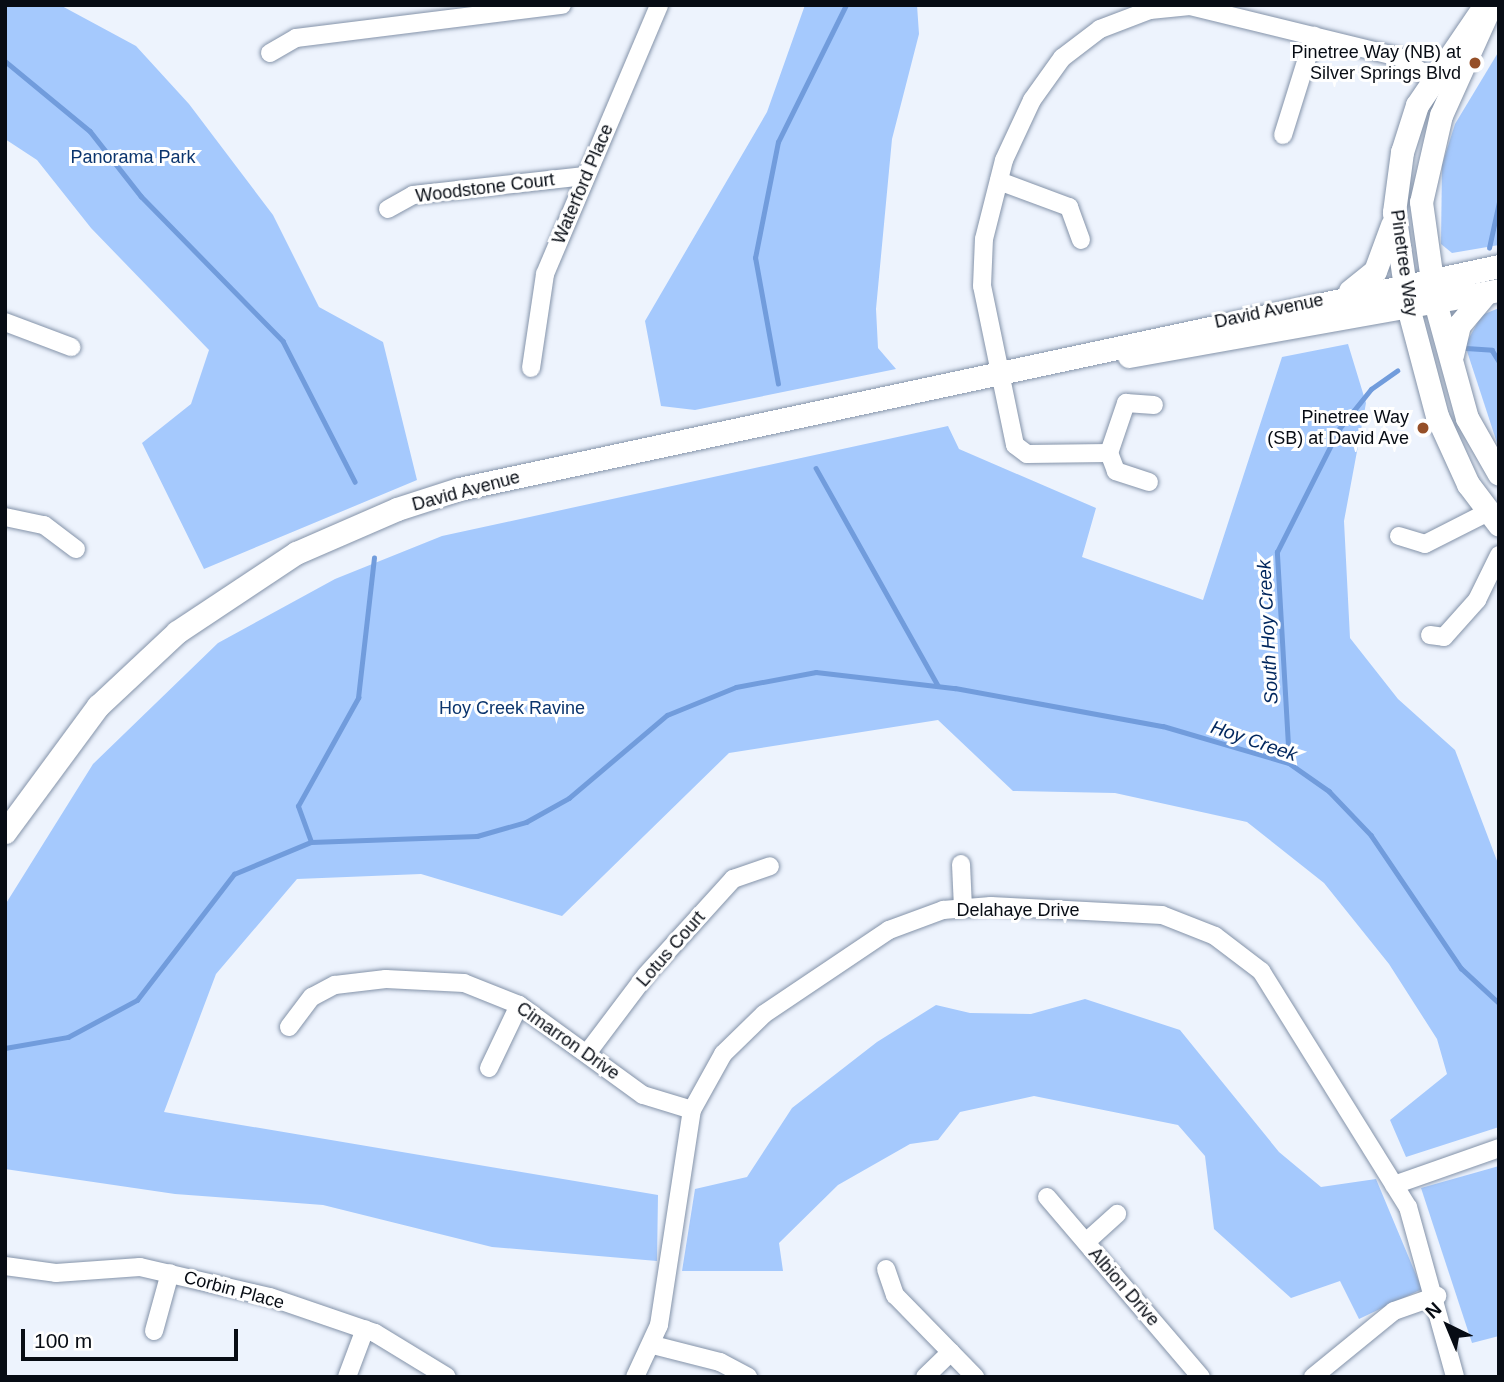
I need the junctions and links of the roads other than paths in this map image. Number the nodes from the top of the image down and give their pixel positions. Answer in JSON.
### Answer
{"nodes":[{"id":1,"x":562,"y":5,"type":"edge"},
{"id":2,"x":659,"y":5,"type":"edge"},
{"id":3,"x":1488,"y":5,"type":"edge"},
{"id":4,"x":1149,"y":8,"type":"edge"},
{"id":5,"x":1314,"y":36,"type":"junction"},
{"id":6,"x":270,"y":52,"type":"dead end"},
{"id":7,"x":1432,"y":78,"type":"junction"},
{"id":8,"x":1452,"y":92,"type":"junction"},
{"id":9,"x":1283,"y":135,"type":"dead end"},
{"id":10,"x":585,"y":176,"type":"junction"},
{"id":11,"x":999,"y":181,"type":"junction"},
{"id":12,"x":388,"y":209,"type":"dead end"},
{"id":13,"x":1394,"y":212,"type":"junction"},
{"id":14,"x":1081,"y":240,"type":"dead end"},
{"id":15,"x":1499,"y":266,"type":"edge"},
{"id":16,"x":1430,"y":277,"type":"junction"},
{"id":17,"x":1404,"y":282,"type":"junction"},
{"id":18,"x":1492,"y":292,"type":"edge"},
{"id":19,"x":1345,"y":294,"type":"junction"},
{"id":20,"x":1435,"y":302,"type":"junction"},
{"id":21,"x":1408,"y":307,"type":"junction"},
{"id":22,"x":5,"y":322,"type":"edge"},
{"id":23,"x":71,"y":347,"type":"dead end"},
{"id":24,"x":1451,"y":362,"type":"junction"},
{"id":25,"x":531,"y":368,"type":"dead end"},
{"id":26,"x":1043,"y":368,"type":"junction"},
{"id":27,"x":1000,"y":378,"type":"junction"},
{"id":28,"x":1154,"y":405,"type":"dead end"},
{"id":29,"x":1108,"y":453,"type":"junction"},
{"id":30,"x":1499,"y":474,"type":"edge"},
{"id":31,"x":1149,"y":482,"type":"dead end"},
{"id":32,"x":5,"y":517,"type":"edge"},
{"id":33,"x":1493,"y":518,"type":"edge"},
{"id":34,"x":1399,"y":536,"type":"dead end"},
{"id":35,"x":76,"y":549,"type":"dead end"},
{"id":36,"x":1499,"y":555,"type":"edge"},
{"id":37,"x":1430,"y":635,"type":"dead end"},
{"id":38,"x":5,"y":832,"type":"edge"},
{"id":39,"x":961,"y":864,"type":"dead end"},
{"id":40,"x":769,"y":866,"type":"dead end"},
{"id":41,"x":963,"y":908,"type":"junction"},
{"id":42,"x":519,"y":1005,"type":"junction"},
{"id":43,"x":289,"y":1027,"type":"dead end"},
{"id":44,"x":588,"y":1052,"type":"junction"},
{"id":45,"x":489,"y":1068,"type":"dead end"},
{"id":46,"x":692,"y":1110,"type":"junction"},
{"id":47,"x":1499,"y":1148,"type":"edge"},
{"id":48,"x":1394,"y":1185,"type":"junction"},
{"id":49,"x":1047,"y":1197,"type":"dead end"},
{"id":50,"x":1116,"y":1214,"type":"dead end"},
{"id":51,"x":1086,"y":1242,"type":"junction"},
{"id":52,"x":5,"y":1266,"type":"edge"},
{"id":53,"x":886,"y":1269,"type":"dead end"},
{"id":54,"x":170,"y":1273,"type":"junction"},
{"id":55,"x":1437,"y":1296,"type":"junction"},
{"id":56,"x":365,"y":1329,"type":"junction"},
{"id":57,"x":154,"y":1331,"type":"dead end"},
{"id":58,"x":653,"y":1345,"type":"junction"},
{"id":59,"x":951,"y":1352,"type":"junction"},
{"id":60,"x":347,"y":1377,"type":"edge"},
{"id":61,"x":447,"y":1377,"type":"edge"},
{"id":62,"x":635,"y":1377,"type":"edge"},
{"id":63,"x":748,"y":1377,"type":"edge"},
{"id":64,"x":925,"y":1377,"type":"edge"},
{"id":65,"x":975,"y":1377,"type":"edge"},
{"id":66,"x":1201,"y":1377,"type":"edge"},
{"id":67,"x":1313,"y":1377,"type":"edge"},
{"id":68,"x":1455,"y":1377,"type":"edge"}],
"edges":[{"from":1,"to":6,"type":"street"},
{"from":2,"to":10,"type":"street","name":"Waterford Place"},
{"from":3,"to":7,"type":"main road","name":"Pinetree Way"},
{"from":3,"to":8,"type":"main road","name":"Pinetree Way"},
{"from":4,"to":5,"type":"street"},
{"from":4,"to":11,"type":"street"},
{"from":5,"to":7,"type":"street"},
{"from":5,"to":9,"type":"street"},
{"from":7,"to":8,"type":"street"},
{"from":7,"to":13,"type":"main road","name":"Pinetree Way"},
{"from":8,"to":16,"type":"main road","name":"Pinetree Way"},
{"from":10,"to":12,"type":"street","name":"Woodstone Court"},
{"from":10,"to":25,"type":"street","name":"Waterford Place"},
{"from":11,"to":14,"type":"street"},
{"from":11,"to":27,"type":"street"},
{"from":13,"to":17,"type":"main road","name":"Pinetree Way"},
{"from":13,"to":19,"type":"main road"},
{"from":15,"to":16,"type":"main road","name":"David Avenue"},
{"from":16,"to":17,"type":"main road","name":"David Avenue"},
{"from":16,"to":20,"type":"main road","name":"Pinetree Way"},
{"from":17,"to":19,"type":"main road","name":"David Avenue"},
{"from":17,"to":21,"type":"main road","name":"Pinetree Way"},
{"from":18,"to":20,"type":"main road","name":"David Avenue"},
{"from":18,"to":24,"type":"main road"},
{"from":19,"to":26,"type":"main road","name":"David Avenue"},
{"from":20,"to":21,"type":"main road","name":"David Avenue"},
{"from":20,"to":24,"type":"main road","name":"Pinetree Way"},
{"from":21,"to":26,"type":"main road","name":"David Avenue"},
{"from":21,"to":33,"type":"main road","name":"Pinetree Way"},
{"from":22,"to":23,"type":"street"},
{"from":24,"to":30,"type":"main road","name":"Pinetree Way"},
{"from":26,"to":27,"type":"main road","name":"David Avenue"},
{"from":27,"to":29,"type":"street"},
{"from":27,"to":38,"type":"main road","name":"David Avenue"},
{"from":28,"to":29,"type":"street"},
{"from":29,"to":31,"type":"street"},
{"from":32,"to":35,"type":"street"},
{"from":33,"to":34,"type":"street"},
{"from":36,"to":37,"type":"street"},
{"from":39,"to":41,"type":"street"},
{"from":40,"to":44,"type":"street","name":"Lotus Court"},
{"from":41,"to":46,"type":"street","name":"Delahaye Drive"},
{"from":41,"to":48,"type":"street","name":"Delahaye Drive"},
{"from":42,"to":43,"type":"street","name":"Cimarron Drive"},
{"from":42,"to":44,"type":"street","name":"Cimarron Drive"},
{"from":42,"to":45,"type":"street"},
{"from":44,"to":46,"type":"street","name":"Cimarron Drive"},
{"from":46,"to":58,"type":"street","name":"Delahaye Drive"},
{"from":47,"to":48,"type":"street"},
{"from":48,"to":55,"type":"street","name":"Delahaye Drive"},
{"from":49,"to":51,"type":"street","name":"Albion Drive"},
{"from":50,"to":51,"type":"street"},
{"from":51,"to":66,"type":"street","name":"Albion Drive"},
{"from":52,"to":54,"type":"street","name":"Corbin Place"},
{"from":53,"to":59,"type":"street"},
{"from":54,"to":56,"type":"street","name":"Corbin Place"},
{"from":54,"to":57,"type":"street"},
{"from":55,"to":67,"type":"street"},
{"from":55,"to":68,"type":"street","name":"Delahaye Drive"},
{"from":56,"to":60,"type":"street"},
{"from":56,"to":61,"type":"street","name":"Corbin Place"},
{"from":58,"to":62,"type":"street","name":"Delahaye Drive"},
{"from":58,"to":63,"type":"street"},
{"from":59,"to":64,"type":"street"},
{"from":59,"to":65,"type":"street"}]}
